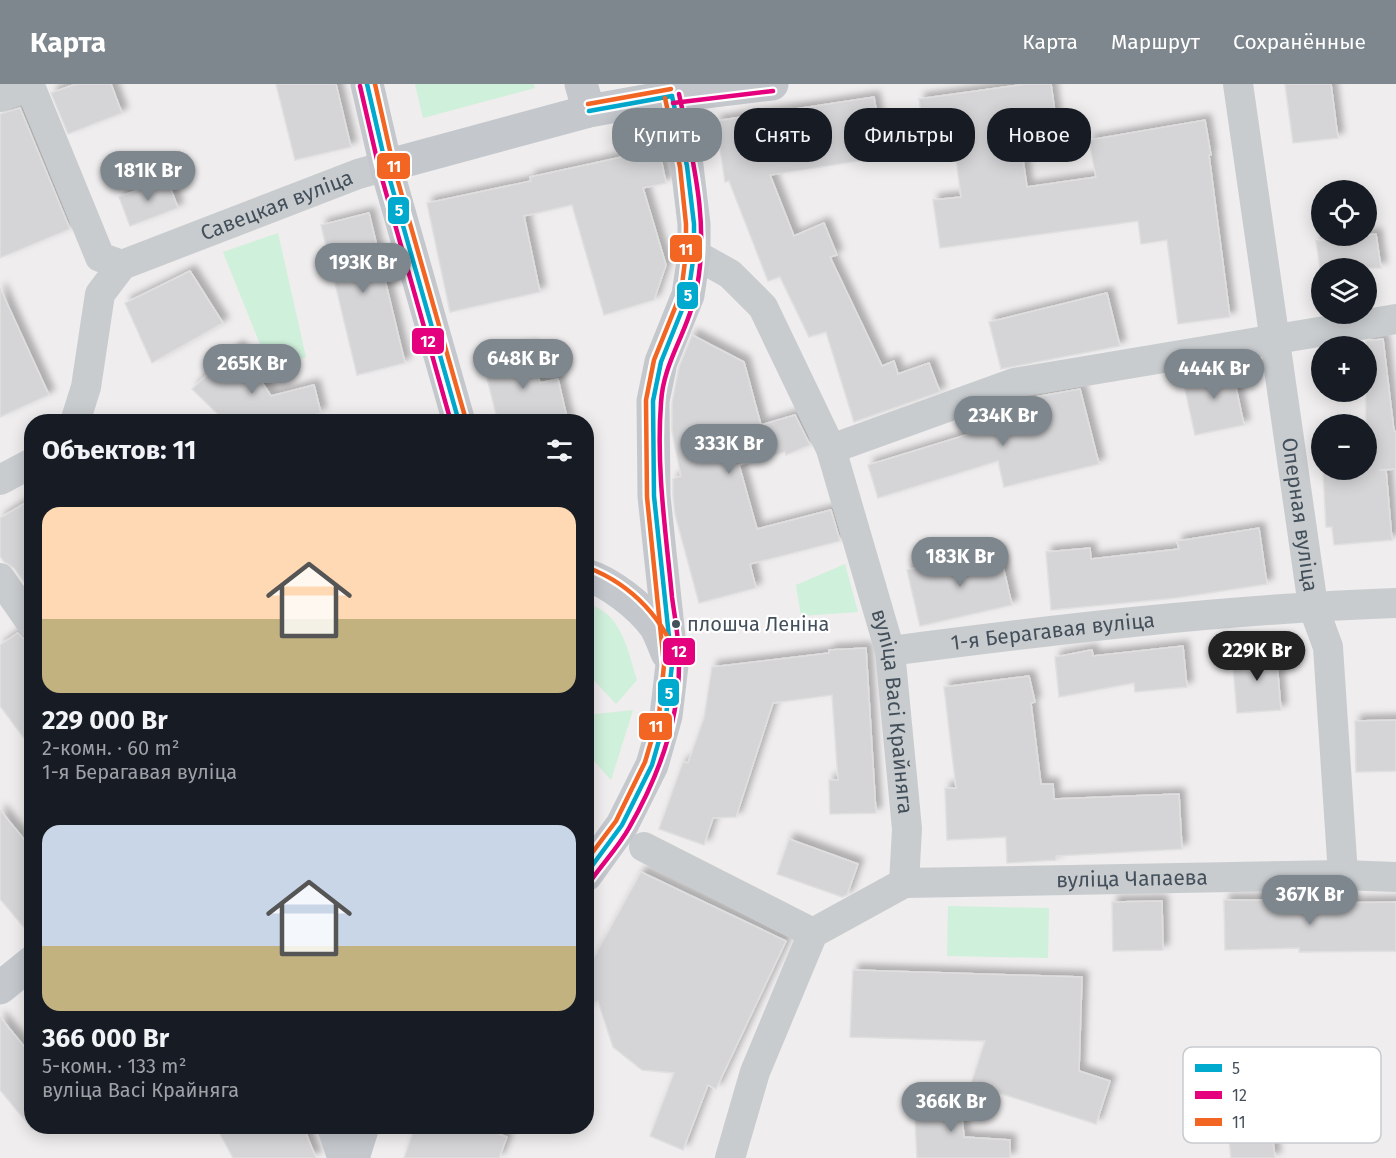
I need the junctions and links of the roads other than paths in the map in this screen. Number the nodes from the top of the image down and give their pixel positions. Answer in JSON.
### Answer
{"nodes":[{"id":1,"x":367,"y":84,"type":"edge"},
{"id":2,"x":772,"y":84,"type":"edge"},
{"id":3,"x":1238,"y":84,"type":"edge"},
{"id":4,"x":672,"y":96,"type":"junction"},
{"id":5,"x":0,"y":98,"type":"edge"},
{"id":6,"x":585,"y":98,"type":"edge"},
{"id":7,"x":386,"y":166,"type":"junction"},
{"id":8,"x":694,"y":254,"type":"junction"},
{"id":9,"x":122,"y":265,"type":"junction"},
{"id":10,"x":1396,"y":319,"type":"edge"},
{"id":11,"x":1275,"y":338,"type":"junction"},
{"id":12,"x":78,"y":414,"type":"edge"},
{"id":13,"x":457,"y":414,"type":"edge"},
{"id":14,"x":831,"y":449,"type":"junction"},
{"id":15,"x":24,"y":467,"type":"edge"},
{"id":16,"x":0,"y":480,"type":"edge"},
{"id":17,"x":594,"y":577,"type":"edge"},
{"id":18,"x":0,"y":578,"type":"edge"},
{"id":19,"x":1396,"y":603,"type":"edge"},
{"id":20,"x":1312,"y":606,"type":"junction"},
{"id":21,"x":24,"y":612,"type":"edge"},
{"id":22,"x":890,"y":651,"type":"junction"},
{"id":23,"x":672,"y":665,"type":"junction"},
{"id":24,"x":645,"y":847,"type":"dead end"},
{"id":25,"x":594,"y":864,"type":"edge"},
{"id":26,"x":1343,"y":875,"type":"junction"},
{"id":27,"x":1396,"y":877,"type":"edge"},
{"id":28,"x":904,"y":884,"type":"junction"},
{"id":29,"x":813,"y":933,"type":"junction"},
{"id":30,"x":24,"y":967,"type":"edge"},
{"id":31,"x":2,"y":982,"type":"edge"},
{"id":32,"x":336,"y":1134,"type":"edge"},
{"id":33,"x":360,"y":1134,"type":"edge"},
{"id":34,"x":344,"y":1158,"type":"edge"},
{"id":35,"x":353,"y":1158,"type":"edge"},
{"id":36,"x":730,"y":1158,"type":"edge"}],
"edges":[{"from":1,"to":7,"type":"main road"},
{"from":2,"to":4,"type":"main road","name":"Савецкая вуліца"},
{"from":3,"to":11,"type":"street","name":"Оперная вуліца"},
{"from":4,"to":6,"type":"main road","name":"Савецкая вуліца"},
{"from":4,"to":8,"type":"main road"},
{"from":5,"to":9,"type":"street"},
{"from":6,"to":7,"type":"main road","name":"Савецкая вуліца"},
{"from":7,"to":9,"type":"street","name":"Савецкая вуліца"},
{"from":7,"to":13,"type":"main road"},
{"from":8,"to":14,"type":"street","name":"вуліца Васі Крайняга"},
{"from":8,"to":23,"type":"main road"},
{"from":9,"to":12,"type":"street"},
{"from":10,"to":11,"type":"street"},
{"from":11,"to":14,"type":"street"},
{"from":11,"to":20,"type":"street","name":"Оперная вуліца"},
{"from":14,"to":22,"type":"street","name":"вуліца Васі Крайняга"},
{"from":15,"to":16,"type":"street"},
{"from":17,"to":23,"type":"main road"},
{"from":18,"to":21,"type":"street"},
{"from":19,"to":20,"type":"street","name":"1-я Берагавая вуліца"},
{"from":20,"to":22,"type":"street","name":"1-я Берагавая вуліца"},
{"from":20,"to":26,"type":"street","name":"Оперная вуліца"},
{"from":22,"to":28,"type":"street","name":"вуліца Васі Крайняга"},
{"from":23,"to":25,"type":"main road"},
{"from":24,"to":29,"type":"street"},
{"from":26,"to":27,"type":"street","name":"вуліца Чапаева"},
{"from":26,"to":28,"type":"street","name":"вуліца Чапаева"},
{"from":28,"to":29,"type":"street"},
{"from":29,"to":36,"type":"street"},
{"from":30,"to":31,"type":"main road"},
{"from":32,"to":34,"type":"main road"},
{"from":33,"to":35,"type":"main road"}]}
